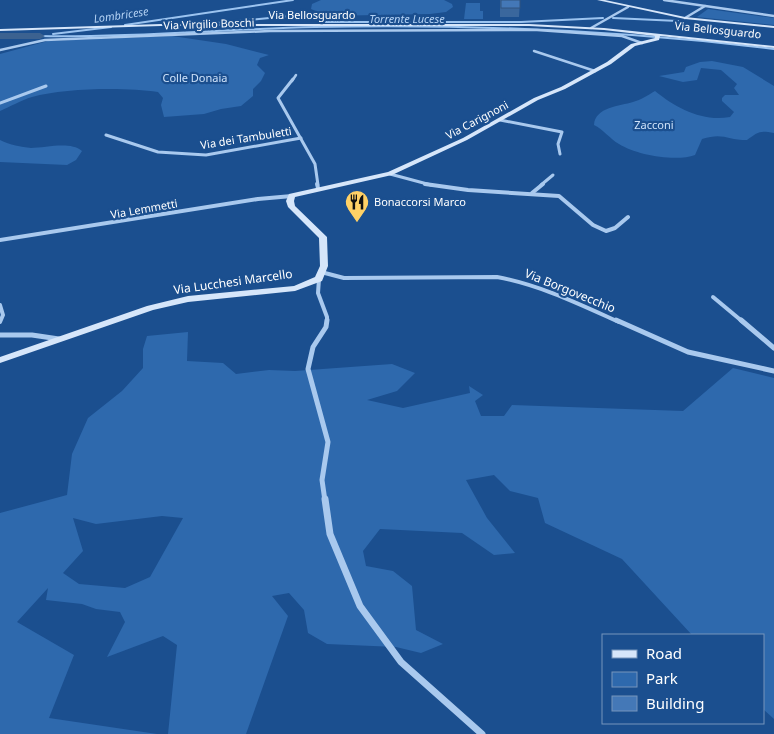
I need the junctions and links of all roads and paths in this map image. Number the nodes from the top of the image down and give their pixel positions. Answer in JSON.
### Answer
{"nodes":[{"id":1,"x":599,"y":0,"type":"edge"},
{"id":2,"x":664,"y":0,"type":"edge"},
{"id":3,"x":705,"y":6,"type":"junction"},
{"id":4,"x":628,"y":7,"type":"junction"},
{"id":5,"x":774,"y":16,"type":"edge"},
{"id":6,"x":685,"y":18,"type":"junction"},
{"id":7,"x":774,"y":27,"type":"edge"},
{"id":8,"x":591,"y":28,"type":"junction"},
{"id":9,"x":0,"y":30,"type":"edge"},
{"id":10,"x":657,"y":37,"type":"junction"},
{"id":11,"x":643,"y":43,"type":"junction"},
{"id":12,"x":774,"y":47,"type":"edge"},
{"id":13,"x":0,"y":50,"type":"edge"},
{"id":14,"x":534,"y":51,"type":"dead end"},
{"id":15,"x":594,"y":71,"type":"junction"},
{"id":16,"x":296,"y":75,"type":"dead end"},
{"id":17,"x":46,"y":86,"type":"dead end"},
{"id":18,"x":0,"y":103,"type":"edge"},
{"id":19,"x":500,"y":120,"type":"junction"},
{"id":20,"x":106,"y":135,"type":"dead end"},
{"id":21,"x":301,"y":138,"type":"junction"},
{"id":22,"x":560,"y":154,"type":"dead end"},
{"id":23,"x":390,"y":174,"type":"junction"},
{"id":24,"x":553,"y":175,"type":"dead end"},
{"id":25,"x":318,"y":188,"type":"junction"},
{"id":26,"x":532,"y":194,"type":"junction"},
{"id":27,"x":292,"y":196,"type":"junction"},
{"id":28,"x":628,"y":217,"type":"dead end"},
{"id":29,"x":0,"y":240,"type":"edge"},
{"id":30,"x":320,"y":276,"type":"junction"},
{"id":31,"x":713,"y":297,"type":"dead end"},
{"id":32,"x":0,"y":305,"type":"edge"},
{"id":33,"x":0,"y":322,"type":"edge"},
{"id":34,"x":0,"y":334,"type":"edge"},
{"id":35,"x":62,"y":340,"type":"junction"},
{"id":36,"x":774,"y":348,"type":"edge"},
{"id":37,"x":0,"y":360,"type":"edge"},
{"id":38,"x":774,"y":371,"type":"edge"},
{"id":39,"x":482,"y":734,"type":"edge"}],
"edges":[{"from":1,"to":4,"type":"street"},
{"from":2,"to":3,"type":"street"},
{"from":3,"to":5,"type":"street"},
{"from":3,"to":6,"type":"street"},
{"from":4,"to":6,"type":"street"},
{"from":4,"to":8,"type":"street"},
{"from":6,"to":7,"type":"street"},
{"from":8,"to":9,"type":"street","name":"Via Bellosguardo"},
{"from":8,"to":10,"type":"street","name":"Via Bellosguardo"},
{"from":10,"to":11,"type":"street","name":"Via Carignoni"},
{"from":10,"to":12,"type":"street","name":"Via Bellosguardo"},
{"from":11,"to":13,"type":"street","name":"Via Virgilio Boschi"},
{"from":11,"to":15,"type":"street","name":"Via Carignoni"},
{"from":14,"to":15,"type":"street"},
{"from":15,"to":19,"type":"street","name":"Via Carignoni"},
{"from":16,"to":21,"type":"street","name":"Via dei Tambuletti"},
{"from":17,"to":18,"type":"street"},
{"from":19,"to":22,"type":"street"},
{"from":19,"to":23,"type":"street","name":"Via Carignoni"},
{"from":20,"to":21,"type":"street","name":"Via dei Tambuletti"},
{"from":21,"to":25,"type":"street","name":"Via dei Tambuletti"},
{"from":23,"to":25,"type":"street","name":"Via Carignoni"},
{"from":23,"to":26,"type":"street"},
{"from":24,"to":26,"type":"street"},
{"from":25,"to":27,"type":"street","name":"Via Carignoni"},
{"from":26,"to":28,"type":"street"},
{"from":27,"to":29,"type":"street","name":"Via Lemmetti"},
{"from":27,"to":30,"type":"street"},
{"from":30,"to":35,"type":"street","name":"Via Lucchesi Marcello"},
{"from":30,"to":38,"type":"street","name":"Via Borgovecchio"},
{"from":30,"to":39,"type":"street"},
{"from":31,"to":36,"type":"street"},
{"from":32,"to":33,"type":"street"},
{"from":34,"to":35,"type":"street"},
{"from":35,"to":37,"type":"street","name":"Via Lucchesi Marcello"}]}
